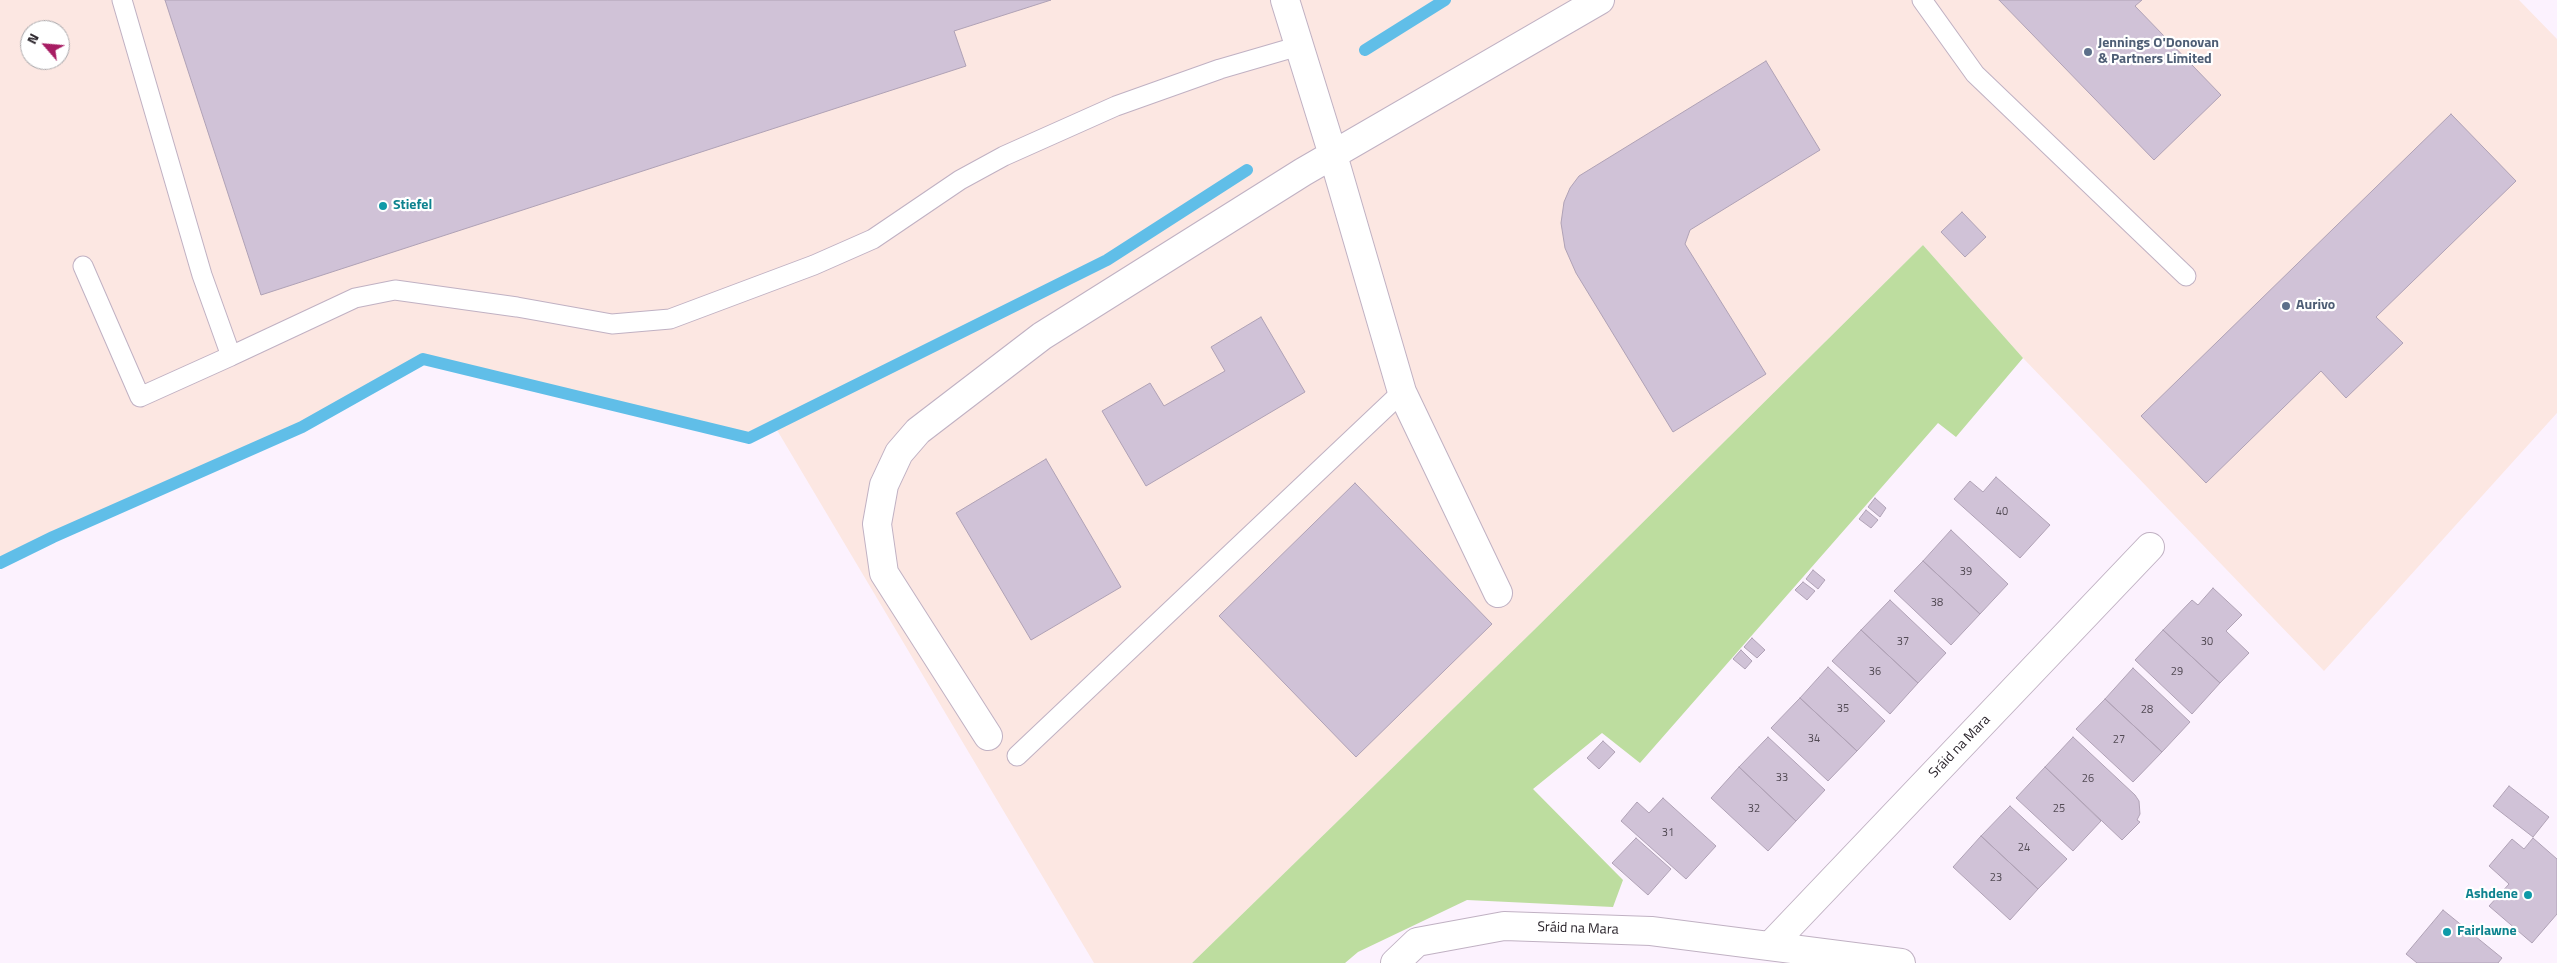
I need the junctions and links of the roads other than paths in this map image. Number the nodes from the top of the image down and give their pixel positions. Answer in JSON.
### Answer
{"nodes":[{"id":1,"x":122,"y":0,"type":"edge"},
{"id":2,"x":1285,"y":0,"type":"edge"},
{"id":3,"x":1600,"y":0,"type":"edge"},
{"id":4,"x":1922,"y":0,"type":"edge"},
{"id":5,"x":1299,"y":46,"type":"junction"},
{"id":6,"x":1333,"y":155,"type":"junction"},
{"id":7,"x":83,"y":266,"type":"dead end"},
{"id":8,"x":2186,"y":276,"type":"dead end"},
{"id":9,"x":231,"y":356,"type":"junction"},
{"id":10,"x":1402,"y":392,"type":"junction"},
{"id":11,"x":2150,"y":547,"type":"dead end"},
{"id":12,"x":1498,"y":593,"type":"dead end"},
{"id":13,"x":988,"y":736,"type":"dead end"},
{"id":14,"x":1017,"y":756,"type":"dead end"},
{"id":15,"x":1770,"y":946,"type":"junction"},
{"id":16,"x":1394,"y":963,"type":"edge"},
{"id":17,"x":1901,"y":963,"type":"edge"}],
"edges":[{"from":1,"to":9,"type":"lane"},
{"from":2,"to":5,"type":"street"},
{"from":3,"to":6,"type":"street"},
{"from":4,"to":8,"type":"lane"},
{"from":5,"to":6,"type":"street"},
{"from":5,"to":9,"type":"lane"},
{"from":6,"to":10,"type":"street"},
{"from":6,"to":13,"type":"street"},
{"from":7,"to":9,"type":"lane"},
{"from":10,"to":12,"type":"street"},
{"from":10,"to":14,"type":"lane"},
{"from":11,"to":15,"type":"street","name":"Sráid na Mara"},
{"from":15,"to":16,"type":"street","name":"Sráid na Mara"},
{"from":15,"to":17,"type":"street","name":"Sráid na Mara"}]}
